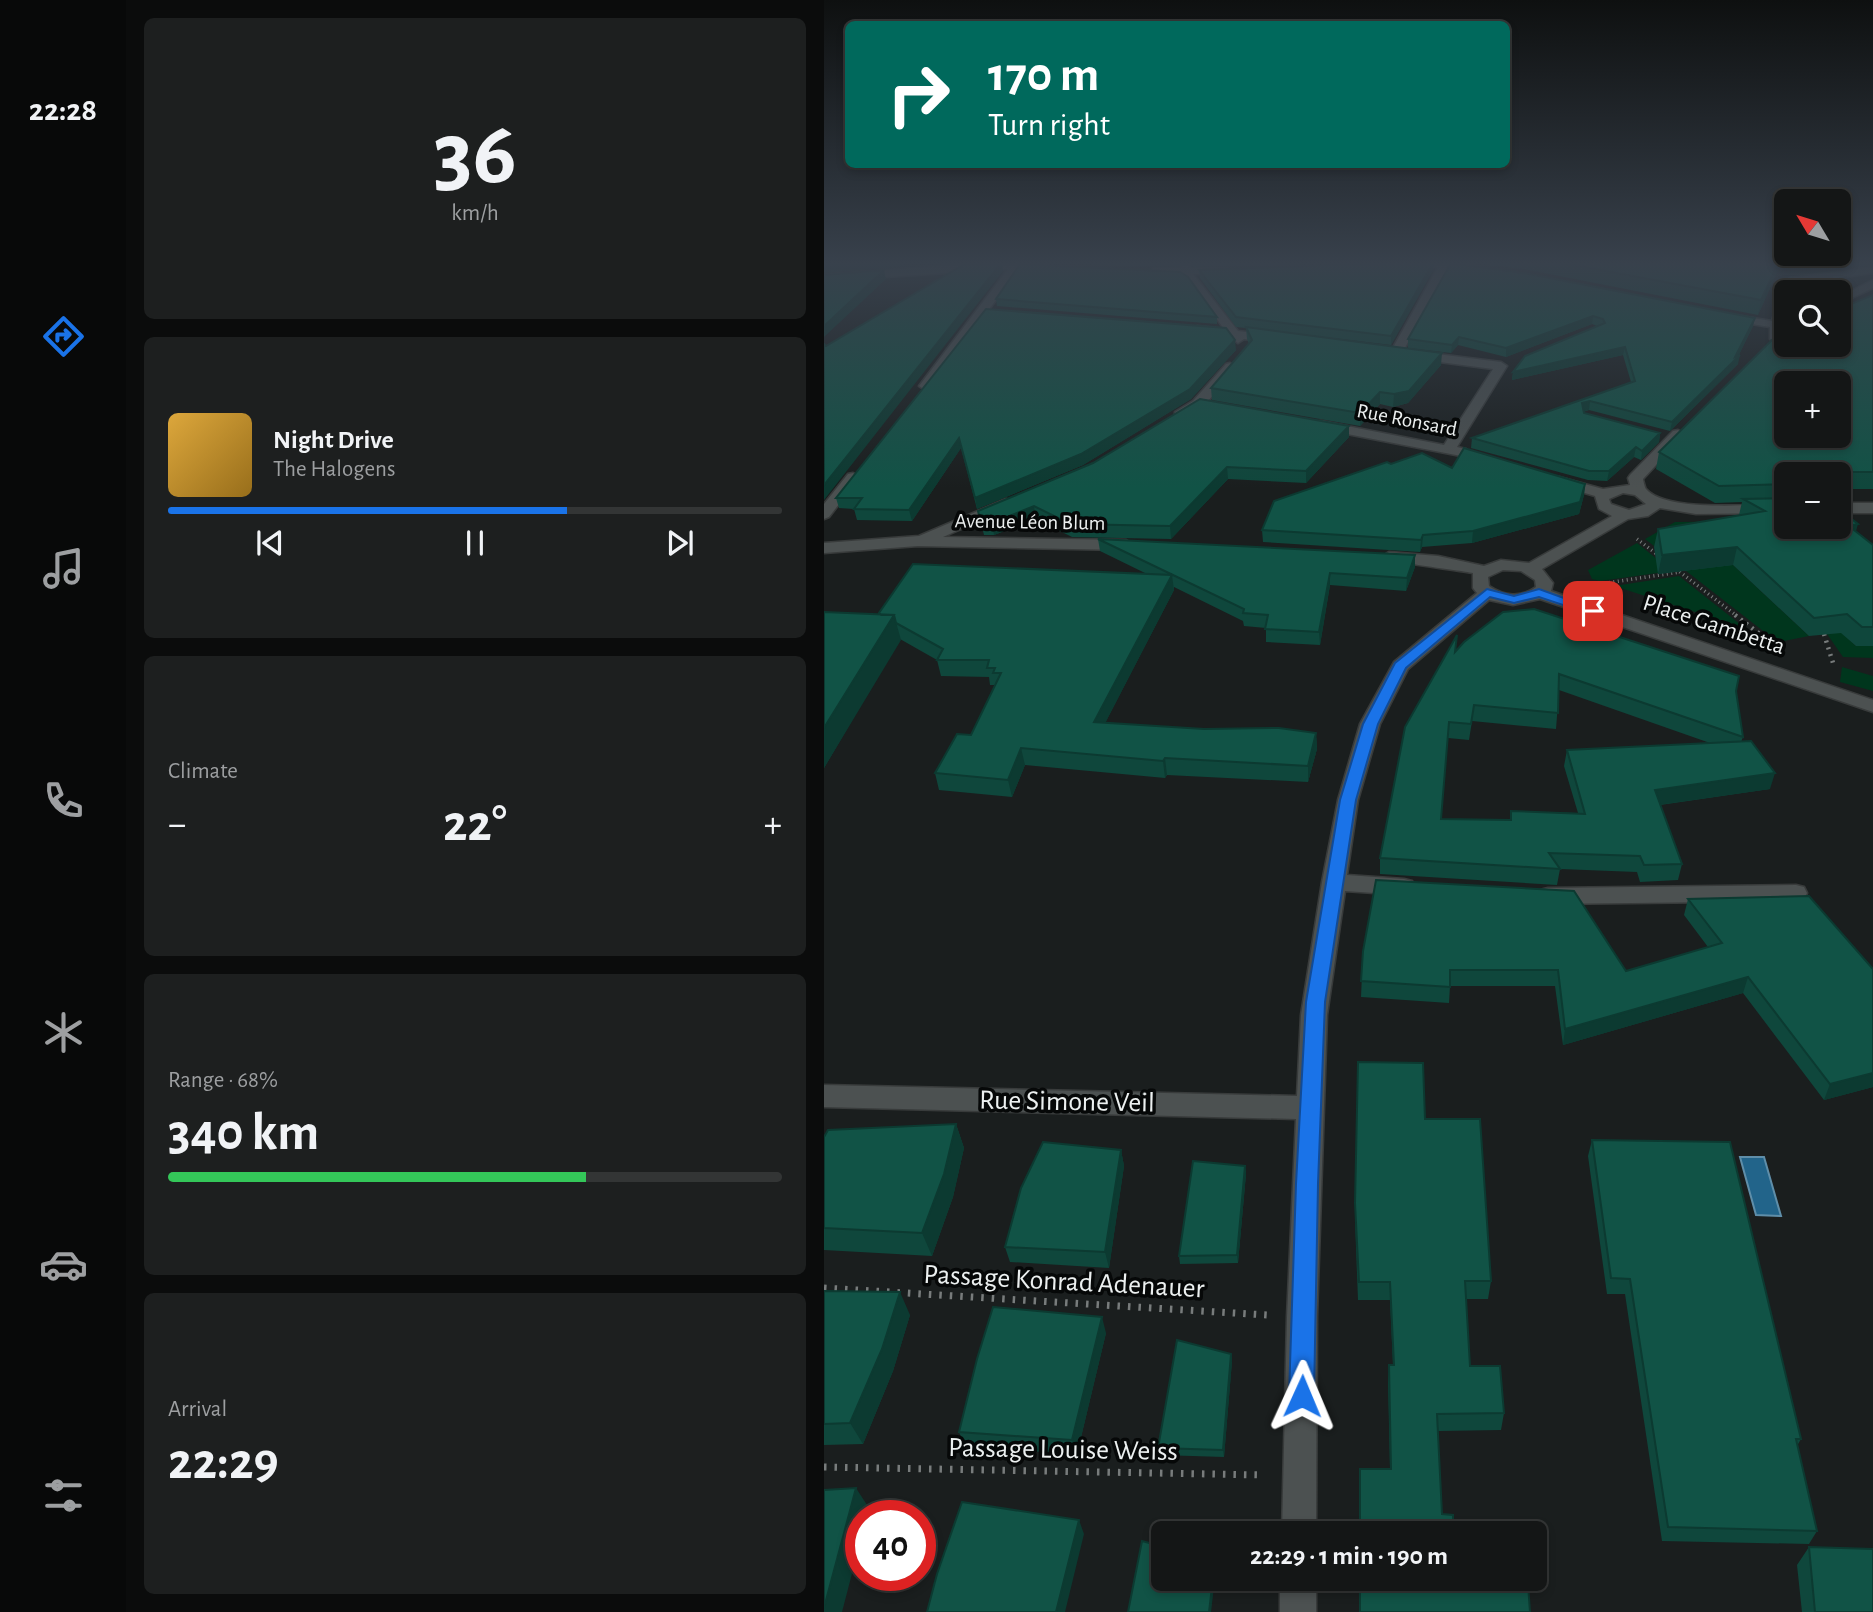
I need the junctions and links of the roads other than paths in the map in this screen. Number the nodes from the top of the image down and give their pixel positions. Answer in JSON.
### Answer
{"nodes":[{"id":1,"x":962,"y":338,"type":"edge"},
{"id":2,"x":1236,"y":338,"type":"edge"},
{"id":3,"x":1274,"y":338,"type":"edge"},
{"id":4,"x":1399,"y":338,"type":"edge"},
{"id":5,"x":1773,"y":338,"type":"edge"},
{"id":6,"x":1292,"y":341,"type":"edge"},
{"id":7,"x":1767,"y":346,"type":"edge"},
{"id":8,"x":916,"y":397,"type":"edge"},
{"id":9,"x":1198,"y":404,"type":"junction"},
{"id":10,"x":1219,"y":406,"type":"edge"},
{"id":11,"x":1693,"y":420,"type":"edge"},
{"id":12,"x":1300,"y":421,"type":"edge"},
{"id":13,"x":1165,"y":424,"type":"edge"},
{"id":14,"x":1449,"y":448,"type":"junction"},
{"id":15,"x":1475,"y":456,"type":"edge"},
{"id":16,"x":866,"y":461,"type":"edge"},
{"id":17,"x":1539,"y":475,"type":"edge"},
{"id":18,"x":1639,"y":491,"type":"junction"},
{"id":19,"x":1604,"y":494,"type":"junction"},
{"id":20,"x":1016,"y":500,"type":"edge"},
{"id":21,"x":1655,"y":503,"type":"junction"},
{"id":22,"x":1873,"y":508,"type":"edge"},
{"id":23,"x":1774,"y":509,"type":"edge"},
{"id":24,"x":1851,"y":509,"type":"edge"},
{"id":25,"x":824,"y":514,"type":"edge"},
{"id":26,"x":1626,"y":514,"type":"junction"},
{"id":27,"x":918,"y":541,"type":"junction"},
{"id":28,"x":1142,"y":546,"type":"edge"},
{"id":29,"x":824,"y":548,"type":"edge"},
{"id":30,"x":1370,"y":556,"type":"edge"},
{"id":31,"x":1530,"y":569,"type":"junction"},
{"id":32,"x":1486,"y":582,"type":"junction"},
{"id":33,"x":1539,"y":593,"type":"junction"},
{"id":34,"x":1873,"y":706,"type":"edge"},
{"id":35,"x":1333,"y":882,"type":"junction"},
{"id":36,"x":1425,"y":889,"type":"edge"},
{"id":37,"x":1796,"y":893,"type":"edge"},
{"id":38,"x":1528,"y":895,"type":"edge"},
{"id":39,"x":824,"y":1096,"type":"edge"},
{"id":40,"x":1310,"y":1108,"type":"junction"},
{"id":41,"x":1299,"y":1521,"type":"edge"},
{"id":42,"x":1298,"y":1591,"type":"edge"},
{"id":43,"x":1298,"y":1612,"type":"edge"}],
"edges":[{"from":1,"to":8,"type":"street"},
{"from":2,"to":9,"type":"street"},
{"from":3,"to":6,"type":"street"},
{"from":4,"to":14,"type":"street"},
{"from":5,"to":7,"type":"street"},
{"from":9,"to":10,"type":"street"},
{"from":9,"to":13,"type":"street"},
{"from":11,"to":18,"type":"street"},
{"from":12,"to":14,"type":"street","name":"Rue Ronsard"},
{"from":14,"to":15,"type":"street","name":"Rue Ronsard"},
{"from":16,"to":25,"type":"street"},
{"from":17,"to":19,"type":"street"},
{"from":18,"to":19,"type":"street"},
{"from":18,"to":21,"type":"street"},
{"from":19,"to":26,"type":"street"},
{"from":20,"to":27,"type":"street"},
{"from":21,"to":23,"type":"street"},
{"from":21,"to":26,"type":"street"},
{"from":22,"to":24,"type":"street"},
{"from":26,"to":31,"type":"street"},
{"from":27,"to":28,"type":"street","name":"Avenue Léon Blum"},
{"from":27,"to":29,"type":"street","name":"Avenue Léon Blum"},
{"from":30,"to":32,"type":"street"},
{"from":31,"to":32,"type":"street"},
{"from":31,"to":33,"type":"street"},
{"from":32,"to":33,"type":"street"},
{"from":32,"to":35,"type":"street"},
{"from":33,"to":34,"type":"street","name":"Place Gambetta"},
{"from":35,"to":36,"type":"street"},
{"from":35,"to":40,"type":"street"},
{"from":37,"to":38,"type":"street"},
{"from":39,"to":40,"type":"street","name":"Rue Simone Veil"},
{"from":40,"to":41,"type":"street"},
{"from":42,"to":43,"type":"street"}]}
